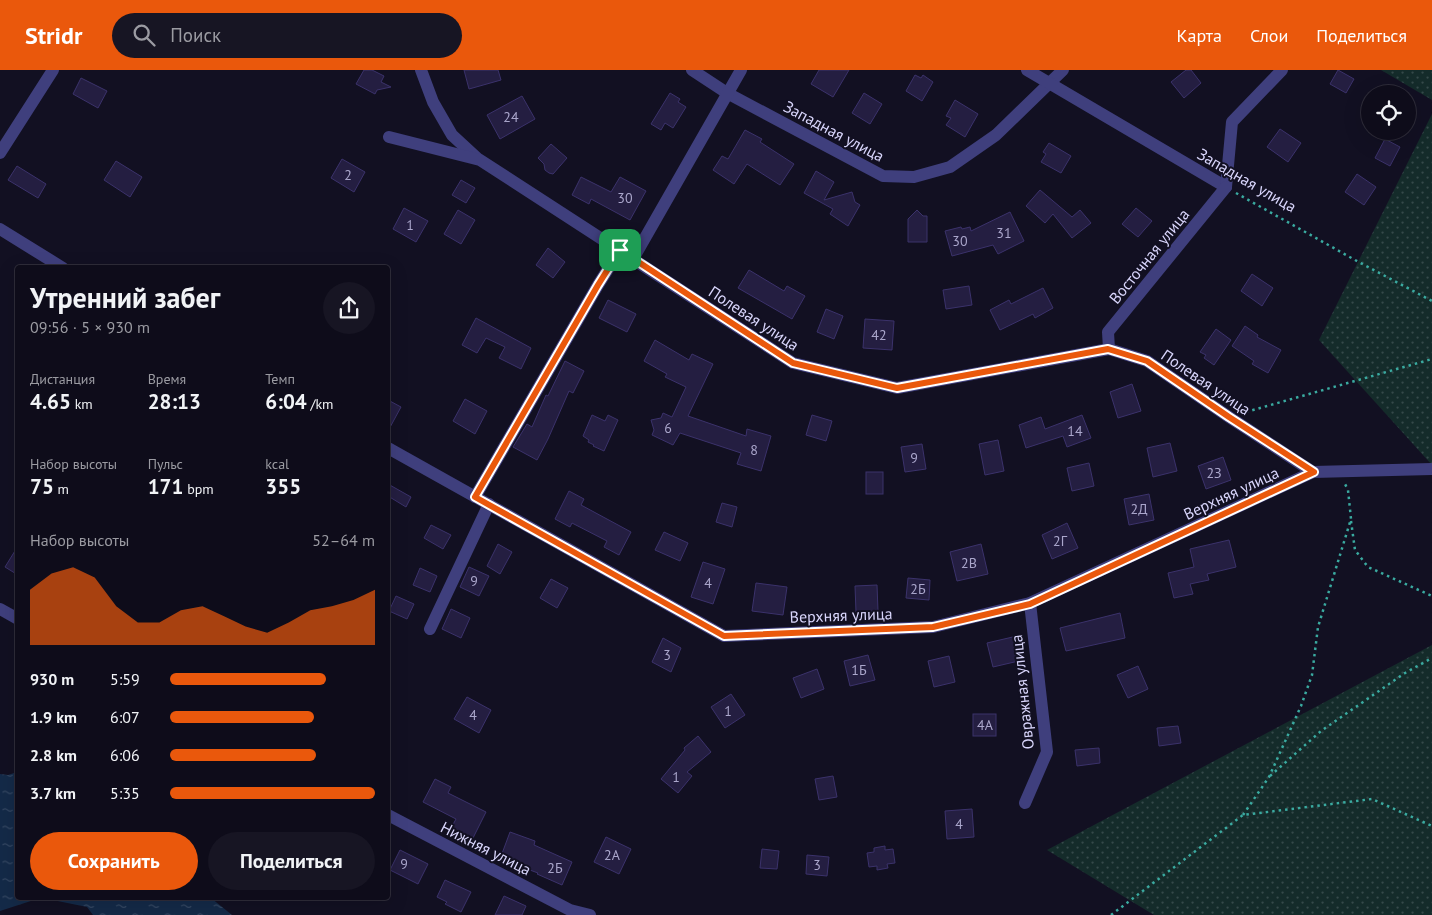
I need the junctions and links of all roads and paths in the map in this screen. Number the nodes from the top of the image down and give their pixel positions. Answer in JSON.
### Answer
{"nodes":[{"id":1,"x":53,"y":70,"type":"edge"},
{"id":2,"x":421,"y":70,"type":"edge"},
{"id":3,"x":692,"y":70,"type":"edge"},
{"id":4,"x":741,"y":70,"type":"edge"},
{"id":5,"x":1027,"y":70,"type":"edge"},
{"id":6,"x":1063,"y":70,"type":"edge"},
{"id":7,"x":1282,"y":70,"type":"edge"},
{"id":8,"x":1049,"y":84,"type":"junction"},
{"id":9,"x":727,"y":93,"type":"junction"},
{"id":10,"x":389,"y":137,"type":"dead end"},
{"id":11,"x":0,"y":153,"type":"edge"},
{"id":12,"x":480,"y":160,"type":"junction"},
{"id":13,"x":1226,"y":187,"type":"junction"},
{"id":14,"x":0,"y":229,"type":"edge"},
{"id":15,"x":620,"y":250,"type":"junction"},
{"id":16,"x":633,"y":259,"type":"junction"},
{"id":17,"x":58,"y":265,"type":"edge"},
{"id":18,"x":1432,"y":301,"type":"edge"},
{"id":19,"x":1108,"y":349,"type":"junction"},
{"id":20,"x":1432,"y":359,"type":"edge"},
{"id":21,"x":1229,"y":417,"type":"junction"},
{"id":22,"x":390,"y":449,"type":"edge"},
{"id":23,"x":1432,"y":469,"type":"edge"},
{"id":24,"x":1314,"y":472,"type":"junction"},
{"id":25,"x":1338,"y":472,"type":"junction"},
{"id":26,"x":475,"y":497,"type":"junction"},
{"id":27,"x":488,"y":504,"type":"junction"},
{"id":28,"x":1351,"y":519,"type":"junction"},
{"id":29,"x":1432,"y":596,"type":"edge"},
{"id":30,"x":1030,"y":604,"type":"junction"},
{"id":31,"x":0,"y":609,"type":"edge"},
{"id":32,"x":15,"y":617,"type":"edge"},
{"id":33,"x":430,"y":629,"type":"dead end"},
{"id":34,"x":1432,"y":658,"type":"edge"},
{"id":35,"x":1269,"y":778,"type":"junction"},
{"id":36,"x":1025,"y":803,"type":"dead end"},
{"id":37,"x":1243,"y":815,"type":"junction"},
{"id":38,"x":390,"y":816,"type":"edge"},
{"id":39,"x":1432,"y":826,"type":"edge"},
{"id":40,"x":590,"y":915,"type":"edge"},
{"id":41,"x":1111,"y":915,"type":"edge"}],
"edges":[{"from":1,"to":11,"type":"street"},
{"from":2,"to":12,"type":"street"},
{"from":3,"to":9,"type":"street","name":"Западная улица"},
{"from":4,"to":9,"type":"street"},
{"from":5,"to":8,"type":"street","name":"Западная улица"},
{"from":6,"to":8,"type":"street","name":"Западная улица"},
{"from":7,"to":13,"type":"street"},
{"from":8,"to":9,"type":"street","name":"Западная улица"},
{"from":8,"to":13,"type":"street","name":"Западная улица"},
{"from":9,"to":16,"type":"street"},
{"from":10,"to":12,"type":"street","name":"Полевая улица"},
{"from":12,"to":15,"type":"street","name":"Полевая улица"},
{"from":13,"to":18,"type":"path","name":"Западная улица"},
{"from":13,"to":19,"type":"street","name":"Восточная улица"},
{"from":14,"to":17,"type":"street"},
{"from":15,"to":16,"type":"street","name":"Полевая улица"},
{"from":15,"to":26,"type":"street"},
{"from":16,"to":19,"type":"street","name":"Полевая улица"},
{"from":19,"to":21,"type":"street","name":"Полевая улица"},
{"from":20,"to":21,"type":"path"},
{"from":21,"to":24,"type":"street","name":"Полевая улица"},
{"from":22,"to":26,"type":"street","name":"Верхняя улица"},
{"from":23,"to":25,"type":"street"},
{"from":24,"to":25,"type":"street"},
{"from":24,"to":30,"type":"street","name":"Верхняя улица"},
{"from":25,"to":28,"type":"path"},
{"from":26,"to":27,"type":"street","name":"Верхняя улица"},
{"from":27,"to":30,"type":"street","name":"Верхняя улица"},
{"from":27,"to":33,"type":"street"},
{"from":28,"to":29,"type":"path"},
{"from":28,"to":35,"type":"path"},
{"from":30,"to":36,"type":"street","name":"Овражная улица"},
{"from":31,"to":32,"type":"street"},
{"from":34,"to":35,"type":"path"},
{"from":35,"to":37,"type":"path"},
{"from":37,"to":39,"type":"path"},
{"from":37,"to":41,"type":"path"},
{"from":38,"to":40,"type":"street","name":"Нижняя улица"}]}
